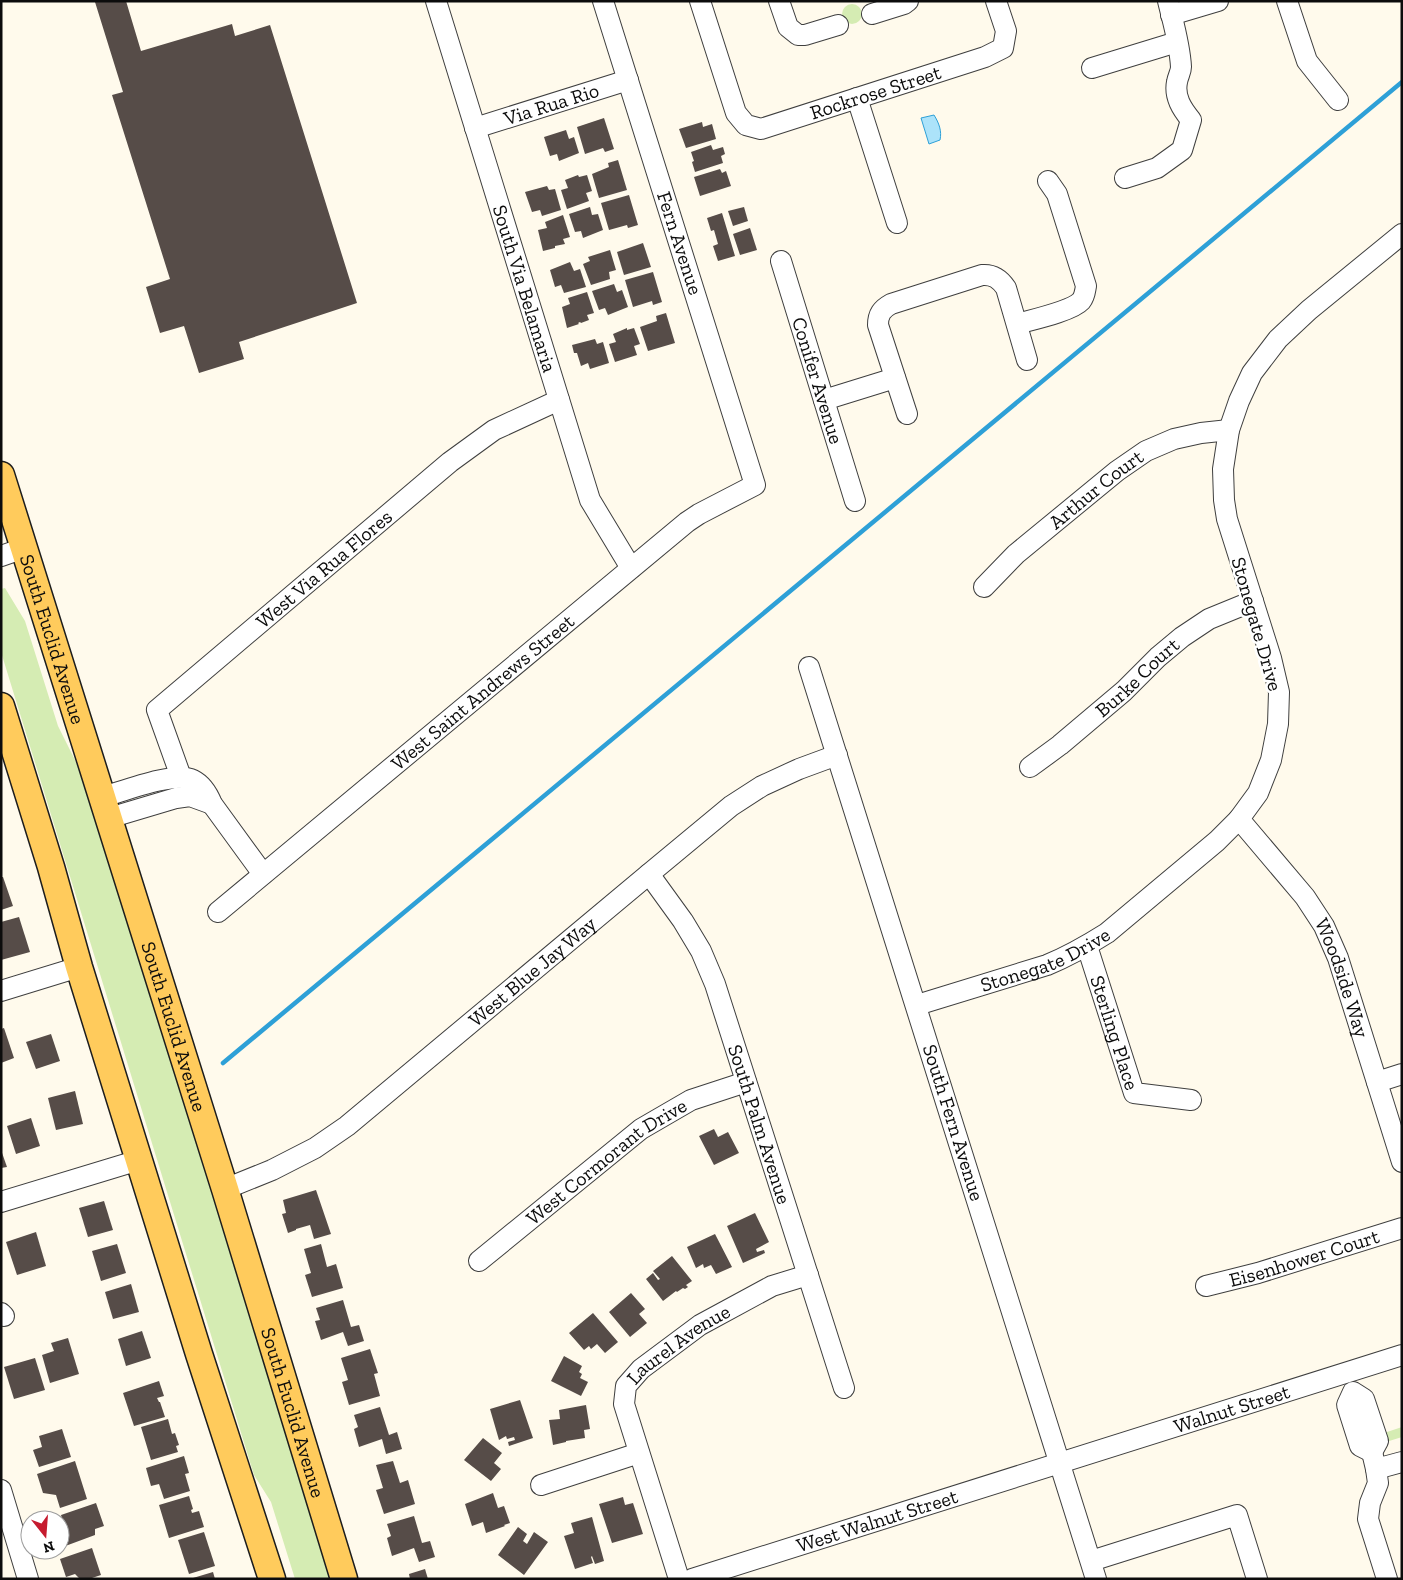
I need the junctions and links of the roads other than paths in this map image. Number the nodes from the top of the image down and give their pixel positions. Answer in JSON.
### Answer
{"nodes":[{"id":1,"x":436,"y":1,"type":"edge"},
{"id":2,"x":603,"y":1,"type":"edge"},
{"id":3,"x":700,"y":1,"type":"edge"},
{"id":4,"x":779,"y":1,"type":"edge"},
{"id":5,"x":908,"y":1,"type":"edge"},
{"id":6,"x":996,"y":1,"type":"edge"},
{"id":7,"x":1218,"y":1,"type":"edge"},
{"id":8,"x":1287,"y":1,"type":"edge"},
{"id":9,"x":1170,"y":8,"type":"edge"},
{"id":10,"x":872,"y":14,"type":"dead end"},
{"id":11,"x":838,"y":25,"type":"dead end"},
{"id":12,"x":1177,"y":42,"type":"junction"},
{"id":13,"x":1092,"y":68,"type":"dead end"},
{"id":14,"x":628,"y":80,"type":"junction"},
{"id":15,"x":857,"y":98,"type":"junction"},
{"id":16,"x":1338,"y":100,"type":"dead end"},
{"id":17,"x":475,"y":128,"type":"junction"},
{"id":18,"x":1125,"y":178,"type":"dead end"},
{"id":19,"x":1048,"y":181,"type":"dead end"},
{"id":20,"x":897,"y":224,"type":"dead end"},
{"id":21,"x":1402,"y":234,"type":"edge"},
{"id":22,"x":780,"y":261,"type":"dead end"},
{"id":23,"x":1017,"y":324,"type":"junction"},
{"id":24,"x":1027,"y":360,"type":"dead end"},
{"id":25,"x":895,"y":378,"type":"junction"},
{"id":26,"x":559,"y":400,"type":"junction"},
{"id":27,"x":824,"y":400,"type":"junction"},
{"id":28,"x":907,"y":414,"type":"dead end"},
{"id":29,"x":1229,"y":430,"type":"junction"},
{"id":30,"x":1,"y":475,"type":"edge"},
{"id":31,"x":755,"y":485,"type":"joint"},
{"id":32,"x":855,"y":501,"type":"dead end"},
{"id":33,"x":13,"y":552,"type":"edge"},
{"id":34,"x":631,"y":568,"type":"junction"},
{"id":35,"x":984,"y":587,"type":"dead end"},
{"id":36,"x":1253,"y":601,"type":"junction"},
{"id":37,"x":809,"y":667,"type":"dead end"},
{"id":38,"x":1,"y":706,"type":"edge"},
{"id":39,"x":837,"y":755,"type":"junction"},
{"id":40,"x":1030,"y":767,"type":"dead end"},
{"id":41,"x":181,"y":777,"type":"junction"},
{"id":42,"x":212,"y":804,"type":"junction"},
{"id":43,"x":106,"y":808,"type":"junction"},
{"id":44,"x":1239,"y":819,"type":"junction"},
{"id":45,"x":263,"y":874,"type":"junction"},
{"id":46,"x":649,"y":874,"type":"junction"},
{"id":47,"x":218,"y":912,"type":"dead end"},
{"id":48,"x":1087,"y":946,"type":"junction"},
{"id":49,"x":79,"y":967,"type":"junction"},
{"id":50,"x":1,"y":991,"type":"edge"},
{"id":51,"x":917,"y":1005,"type":"junction"},
{"id":52,"x":1402,"y":1074,"type":"edge"},
{"id":53,"x":746,"y":1082,"type":"junction"},
{"id":54,"x":1376,"y":1082,"type":"junction"},
{"id":55,"x":1191,"y":1100,"type":"dead end"},
{"id":56,"x":139,"y":1160,"type":"junction"},
{"id":57,"x":1402,"y":1162,"type":"edge"},
{"id":58,"x":225,"y":1189,"type":"junction"},
{"id":59,"x":1,"y":1202,"type":"edge"},
{"id":60,"x":1402,"y":1228,"type":"edge"},
{"id":61,"x":479,"y":1261,"type":"dead end"},
{"id":62,"x":808,"y":1275,"type":"junction"},
{"id":63,"x":1206,"y":1286,"type":"dead end"},
{"id":64,"x":1402,"y":1354,"type":"edge"},
{"id":65,"x":1347,"y":1372,"type":"junction"},
{"id":66,"x":844,"y":1388,"type":"dead end"},
{"id":67,"x":639,"y":1453,"type":"junction"},
{"id":68,"x":1375,"y":1454,"type":"junction"},
{"id":69,"x":1402,"y":1462,"type":"edge"},
{"id":70,"x":1061,"y":1463,"type":"junction"},
{"id":71,"x":541,"y":1485,"type":"dead end"},
{"id":72,"x":1,"y":1490,"type":"edge"},
{"id":73,"x":1094,"y":1570,"type":"edge"},
{"id":74,"x":28,"y":1579,"type":"edge"},
{"id":75,"x":272,"y":1579,"type":"edge"},
{"id":76,"x":344,"y":1579,"type":"edge"},
{"id":77,"x":679,"y":1579,"type":"edge"},
{"id":78,"x":692,"y":1579,"type":"edge"},
{"id":79,"x":1257,"y":1579,"type":"edge"},
{"id":80,"x":1387,"y":1579,"type":"edge"}],
"edges":[{"from":1,"to":17,"type":"street","name":"South Via Belamaria"},
{"from":2,"to":14,"type":"street","name":"Fern Avenue"},
{"from":3,"to":15,"type":"street","name":"Rockrose Street"},
{"from":4,"to":11,"type":"street"},
{"from":5,"to":10,"type":"street"},
{"from":6,"to":15,"type":"street","name":"Rockrose Street"},
{"from":7,"to":9,"type":"street"},
{"from":8,"to":16,"type":"street"},
{"from":9,"to":12,"type":"street"},
{"from":12,"to":13,"type":"street"},
{"from":12,"to":18,"type":"street"},
{"from":14,"to":17,"type":"street","name":"Via Rua Rio"},
{"from":14,"to":31,"type":"street","name":"Fern Avenue"},
{"from":15,"to":20,"type":"street"},
{"from":17,"to":26,"type":"street","name":"South Via Belamaria"},
{"from":19,"to":23,"type":"street"},
{"from":21,"to":29,"type":"street","name":"Stonegate Drive"},
{"from":22,"to":27,"type":"street","name":"Conifer Avenue"},
{"from":23,"to":24,"type":"street"},
{"from":23,"to":25,"type":"street"},
{"from":25,"to":27,"type":"street"},
{"from":25,"to":28,"type":"street"},
{"from":26,"to":34,"type":"street","name":"South Via Belamaria"},
{"from":26,"to":41,"type":"street","name":"West Via Rua Flores"},
{"from":27,"to":32,"type":"street","name":"Conifer Avenue"},
{"from":29,"to":35,"type":"street","name":"Arthur Court"},
{"from":29,"to":36,"type":"street","name":"Stonegate Drive"},
{"from":30,"to":33,"type":"main road","name":"South Euclid Avenue"},
{"from":31,"to":34,"type":"street","name":"West Saint Andrews Street"},
{"from":33,"to":43,"type":"main road","name":"South Euclid Avenue"},
{"from":34,"to":45,"type":"street","name":"West Saint Andrews Street"},
{"from":36,"to":40,"type":"street","name":"Burke Court"},
{"from":36,"to":44,"type":"street","name":"Stonegate Drive"},
{"from":37,"to":39,"type":"street","name":"South Fern Avenue"},
{"from":38,"to":49,"type":"main road"},
{"from":39,"to":46,"type":"street","name":"West Blue Jay Way"},
{"from":39,"to":51,"type":"street","name":"South Fern Avenue"},
{"from":41,"to":42,"type":"street"},
{"from":41,"to":43,"type":"street"},
{"from":42,"to":43,"type":"street"},
{"from":42,"to":45,"type":"street"},
{"from":43,"to":58,"type":"main road","name":"South Euclid Avenue"},
{"from":44,"to":48,"type":"street","name":"Stonegate Drive"},
{"from":44,"to":54,"type":"street","name":"Woodside Way"},
{"from":45,"to":47,"type":"street","name":"West Saint Andrews Street"},
{"from":46,"to":53,"type":"street","name":"South Palm Avenue"},
{"from":46,"to":58,"type":"street","name":"West Blue Jay Way"},
{"from":48,"to":51,"type":"street","name":"Stonegate Drive"},
{"from":48,"to":55,"type":"street","name":"Sterling Place"},
{"from":49,"to":50,"type":"street"},
{"from":49,"to":56,"type":"main road"},
{"from":51,"to":70,"type":"street","name":"South Fern Avenue"},
{"from":52,"to":54,"type":"street"},
{"from":53,"to":61,"type":"street","name":"West Cormorant Drive"},
{"from":53,"to":62,"type":"street","name":"South Palm Avenue"},
{"from":54,"to":57,"type":"street","name":"Woodside Way"},
{"from":56,"to":59,"type":"street"},
{"from":56,"to":75,"type":"main road"},
{"from":58,"to":76,"type":"main road","name":"South Euclid Avenue"},
{"from":60,"to":63,"type":"street","name":"Eisenhower Court"},
{"from":62,"to":66,"type":"street","name":"South Palm Avenue"},
{"from":62,"to":67,"type":"street","name":"Laurel Avenue"},
{"from":64,"to":65,"type":"street","name":"Walnut Street"},
{"from":65,"to":68,"type":"street"},
{"from":65,"to":70,"type":"street","name":"Walnut Street"},
{"from":67,"to":71,"type":"street"},
{"from":67,"to":77,"type":"street","name":"Laurel Avenue"},
{"from":68,"to":69,"type":"street"},
{"from":68,"to":80,"type":"street"},
{"from":70,"to":73,"type":"street","name":"South Fern Avenue"},
{"from":70,"to":78,"type":"street","name":"West Walnut Street"},
{"from":72,"to":74,"type":"street"},
{"from":73,"to":79,"type":"street"}]}
